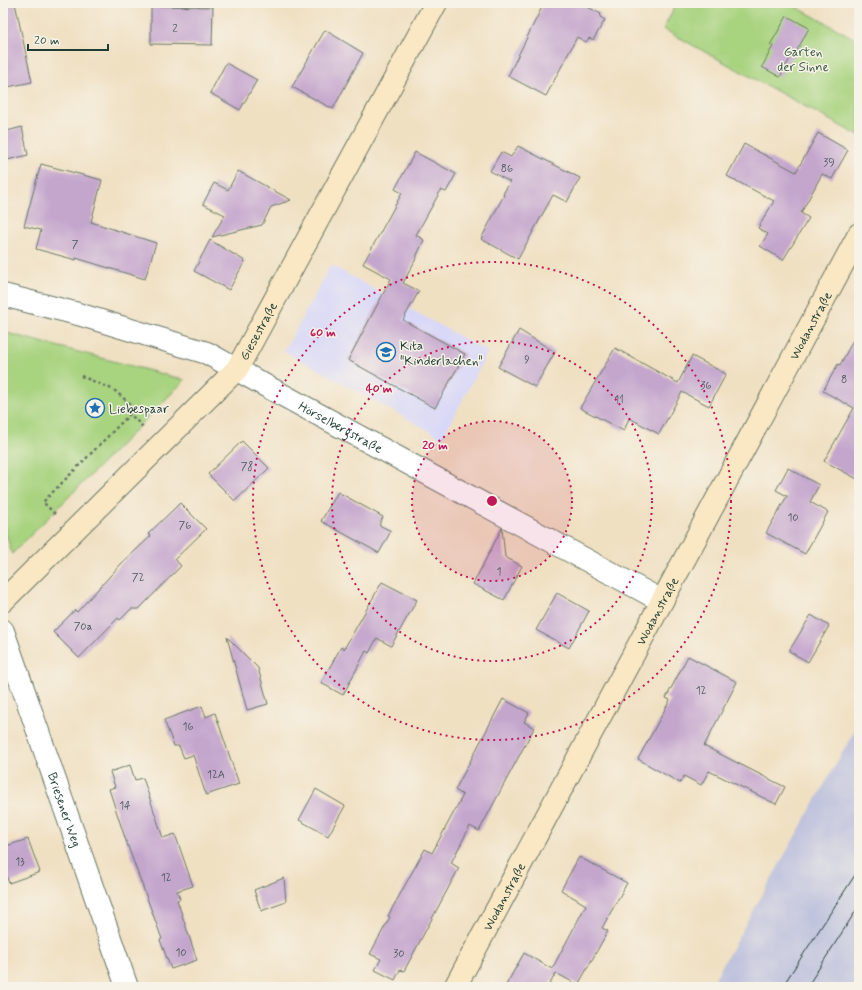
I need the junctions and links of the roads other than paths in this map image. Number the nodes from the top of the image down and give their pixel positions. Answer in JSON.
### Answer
{"nodes":[{"id":1,"x":436,"y":3,"type":"edge"},
{"id":2,"x":859,"y":234,"type":"edge"},
{"id":3,"x":3,"y":295,"type":"edge"},
{"id":4,"x":237,"y":369,"type":"junction"},
{"id":5,"x":3,"y":601,"type":"edge"},
{"id":6,"x":662,"y":601,"type":"junction"},
{"id":7,"x":3,"y":631,"type":"edge"},
{"id":8,"x":127,"y":987,"type":"edge"},
{"id":9,"x":455,"y":987,"type":"edge"}],
"edges":[{"from":1,"to":4,"type":"street","name":"Giesestraße"},
{"from":2,"to":6,"type":"street","name":"Wodanstraße"},
{"from":3,"to":4,"type":"street","name":"Hörselbergstraße"},
{"from":4,"to":5,"type":"street","name":"Giesestraße"},
{"from":4,"to":6,"type":"street","name":"Hörselbergstraße"},
{"from":6,"to":9,"type":"street","name":"Wodanstraße"},
{"from":7,"to":8,"type":"street","name":"Briesener Weg"}]}
